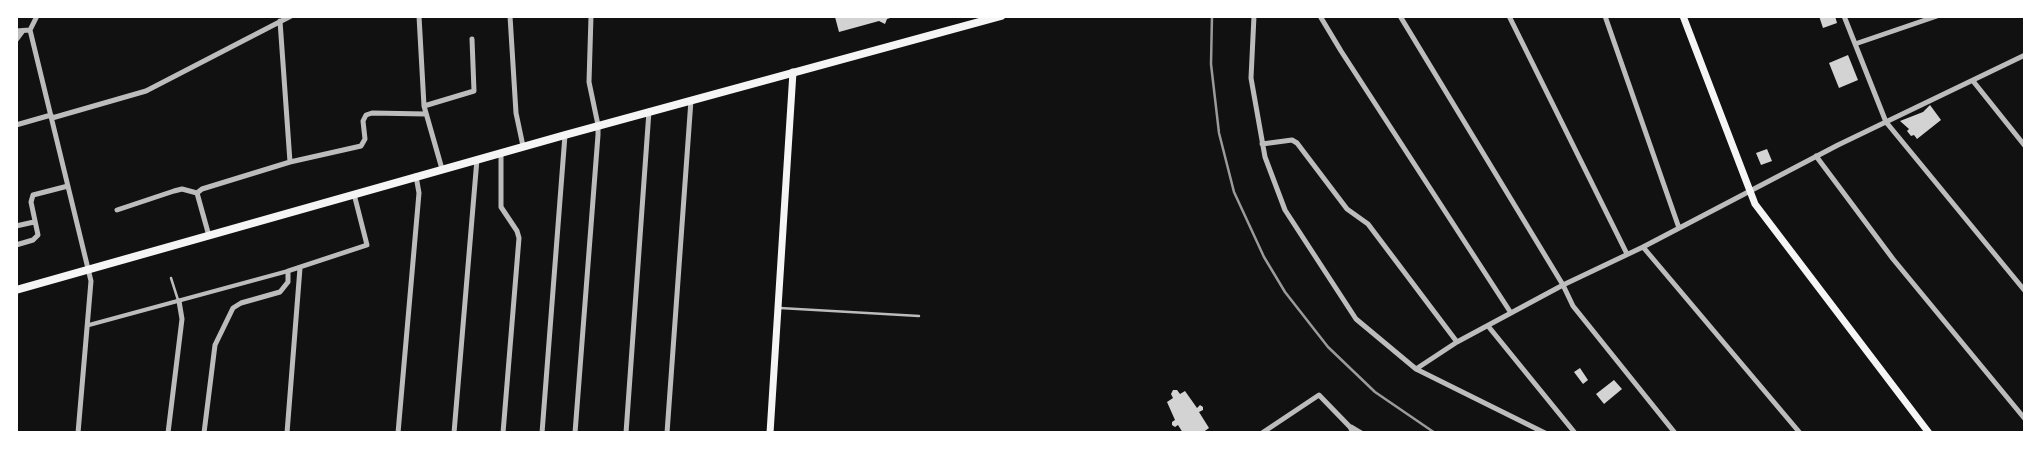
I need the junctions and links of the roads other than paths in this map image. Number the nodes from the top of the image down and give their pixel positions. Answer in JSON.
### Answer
{"nodes":[{"id":1,"x":37,"y":16,"type":"edge"},
{"id":2,"x":291,"y":16,"type":"edge"},
{"id":3,"x":419,"y":16,"type":"edge"},
{"id":4,"x":510,"y":16,"type":"edge"},
{"id":5,"x":591,"y":16,"type":"edge"},
{"id":6,"x":1001,"y":16,"type":"edge"},
{"id":7,"x":1254,"y":16,"type":"edge"},
{"id":8,"x":1320,"y":16,"type":"edge"},
{"id":9,"x":1400,"y":16,"type":"edge"},
{"id":10,"x":1509,"y":16,"type":"edge"},
{"id":11,"x":1605,"y":16,"type":"edge"},
{"id":12,"x":1684,"y":16,"type":"edge"},
{"id":13,"x":1844,"y":16,"type":"edge"},
{"id":14,"x":1937,"y":16,"type":"edge"},
{"id":15,"x":280,"y":21,"type":"junction"},
{"id":16,"x":30,"y":30,"type":"junction"},
{"id":17,"x":19,"y":31,"type":"edge"},
{"id":18,"x":472,"y":39,"type":"dead end"},
{"id":19,"x":16,"y":40,"type":"edge"},
{"id":20,"x":1855,"y":44,"type":"junction"},
{"id":21,"x":2025,"y":55,"type":"edge"},
{"id":22,"x":793,"y":72,"type":"junction"},
{"id":23,"x":1973,"y":80,"type":"junction"},
{"id":24,"x":692,"y":100,"type":"junction"},
{"id":25,"x":424,"y":106,"type":"junction"},
{"id":26,"x":649,"y":111,"type":"junction"},
{"id":27,"x":426,"y":114,"type":"junction"},
{"id":28,"x":51,"y":117,"type":"junction"},
{"id":29,"x":1886,"y":122,"type":"junction"},
{"id":30,"x":16,"y":125,"type":"edge"},
{"id":31,"x":598,"y":125,"type":"junction"},
{"id":32,"x":565,"y":135,"type":"junction"},
{"id":33,"x":1262,"y":144,"type":"junction"},
{"id":34,"x":523,"y":146,"type":"junction"},
{"id":35,"x":2025,"y":146,"type":"edge"},
{"id":36,"x":501,"y":153,"type":"junction"},
{"id":37,"x":1816,"y":156,"type":"junction"},
{"id":38,"x":478,"y":159,"type":"junction"},
{"id":39,"x":290,"y":162,"type":"junction"},
{"id":40,"x":442,"y":169,"type":"junction"},
{"id":41,"x":416,"y":176,"type":"junction"},
{"id":42,"x":68,"y":186,"type":"junction"},
{"id":43,"x":1749,"y":191,"type":"junction"},
{"id":44,"x":197,"y":193,"type":"junction"},
{"id":45,"x":354,"y":194,"type":"junction"},
{"id":46,"x":117,"y":210,"type":"dead end"},
{"id":47,"x":34,"y":222,"type":"junction"},
{"id":48,"x":16,"y":226,"type":"edge"},
{"id":49,"x":1678,"y":228,"type":"junction"},
{"id":50,"x":210,"y":236,"type":"junction"},
{"id":51,"x":16,"y":245,"type":"edge"},
{"id":52,"x":1643,"y":247,"type":"junction"},
{"id":53,"x":1627,"y":254,"type":"junction"},
{"id":54,"x":300,"y":268,"type":"junction"},
{"id":55,"x":89,"y":270,"type":"junction"},
{"id":56,"x":288,"y":271,"type":"junction"},
{"id":57,"x":171,"y":278,"type":"dead end"},
{"id":58,"x":1563,"y":286,"type":"junction"},
{"id":59,"x":16,"y":290,"type":"edge"},
{"id":60,"x":2025,"y":291,"type":"edge"},
{"id":61,"x":179,"y":301,"type":"junction"},
{"id":62,"x":779,"y":308,"type":"junction"},
{"id":63,"x":1511,"y":313,"type":"junction"},
{"id":64,"x":920,"y":316,"type":"dead end"},
{"id":65,"x":89,"y":325,"type":"junction"},
{"id":66,"x":1488,"y":326,"type":"junction"},
{"id":67,"x":1458,"y":342,"type":"junction"},
{"id":68,"x":1416,"y":369,"type":"junction"},
{"id":69,"x":2025,"y":419,"type":"edge"},
{"id":70,"x":1350,"y":426,"type":"junction"},
{"id":71,"x":78,"y":433,"type":"edge"},
{"id":72,"x":168,"y":433,"type":"edge"},
{"id":73,"x":204,"y":433,"type":"edge"},
{"id":74,"x":287,"y":433,"type":"edge"},
{"id":75,"x":398,"y":433,"type":"edge"},
{"id":76,"x":454,"y":433,"type":"edge"},
{"id":77,"x":503,"y":433,"type":"edge"},
{"id":78,"x":542,"y":433,"type":"edge"},
{"id":79,"x":575,"y":433,"type":"edge"},
{"id":80,"x":626,"y":433,"type":"edge"},
{"id":81,"x":667,"y":433,"type":"edge"},
{"id":82,"x":770,"y":433,"type":"edge"},
{"id":83,"x":1262,"y":433,"type":"edge"},
{"id":84,"x":1353,"y":433,"type":"edge"},
{"id":85,"x":1361,"y":433,"type":"edge"},
{"id":86,"x":1546,"y":433,"type":"edge"},
{"id":87,"x":1575,"y":433,"type":"edge"},
{"id":88,"x":1674,"y":433,"type":"edge"},
{"id":89,"x":1800,"y":433,"type":"edge"},
{"id":90,"x":1929,"y":433,"type":"edge"}],
"edges":[{"from":1,"to":16,"type":"street"},
{"from":2,"to":15,"type":"street"},
{"from":3,"to":25,"type":"street"},
{"from":4,"to":34,"type":"street"},
{"from":5,"to":31,"type":"street"},
{"from":6,"to":22,"type":"main road"},
{"from":7,"to":33,"type":"street"},
{"from":8,"to":63,"type":"street"},
{"from":9,"to":58,"type":"street"},
{"from":10,"to":53,"type":"street"},
{"from":11,"to":49,"type":"street"},
{"from":12,"to":43,"type":"main road"},
{"from":13,"to":20,"type":"street"},
{"from":14,"to":20,"type":"street"},
{"from":15,"to":28,"type":"street"},
{"from":15,"to":39,"type":"street"},
{"from":16,"to":17,"type":"street"},
{"from":16,"to":28,"type":"street"},
{"from":17,"to":19,"type":"street"},
{"from":18,"to":25,"type":"street"},
{"from":20,"to":29,"type":"street"},
{"from":21,"to":23,"type":"street"},
{"from":22,"to":24,"type":"main road"},
{"from":22,"to":62,"type":"main road"},
{"from":23,"to":29,"type":"street"},
{"from":23,"to":35,"type":"street"},
{"from":24,"to":26,"type":"main road"},
{"from":24,"to":81,"type":"street"},
{"from":25,"to":27,"type":"street"},
{"from":26,"to":31,"type":"main road"},
{"from":26,"to":80,"type":"street"},
{"from":27,"to":39,"type":"street"},
{"from":27,"to":40,"type":"street"},
{"from":28,"to":30,"type":"street"},
{"from":28,"to":42,"type":"street"},
{"from":29,"to":37,"type":"street"},
{"from":29,"to":60,"type":"street"},
{"from":31,"to":32,"type":"main road"},
{"from":31,"to":79,"type":"street"},
{"from":32,"to":34,"type":"main road"},
{"from":32,"to":78,"type":"street"},
{"from":33,"to":67,"type":"street"},
{"from":33,"to":68,"type":"street"},
{"from":34,"to":36,"type":"main road"},
{"from":36,"to":38,"type":"main road"},
{"from":36,"to":77,"type":"street"},
{"from":37,"to":43,"type":"street"},
{"from":37,"to":69,"type":"street"},
{"from":38,"to":40,"type":"main road"},
{"from":38,"to":76,"type":"street"},
{"from":39,"to":44,"type":"street"},
{"from":40,"to":41,"type":"main road"},
{"from":41,"to":45,"type":"main road"},
{"from":41,"to":75,"type":"street"},
{"from":42,"to":47,"type":"street"},
{"from":42,"to":55,"type":"street"},
{"from":43,"to":49,"type":"street"},
{"from":43,"to":90,"type":"main road"},
{"from":44,"to":46,"type":"street"},
{"from":44,"to":50,"type":"street"},
{"from":45,"to":50,"type":"main road"},
{"from":45,"to":54,"type":"street"},
{"from":47,"to":48,"type":"street"},
{"from":47,"to":51,"type":"street"},
{"from":49,"to":52,"type":"street"},
{"from":50,"to":55,"type":"main road"},
{"from":52,"to":53,"type":"street"},
{"from":52,"to":89,"type":"street"},
{"from":53,"to":58,"type":"street"},
{"from":54,"to":56,"type":"street"},
{"from":54,"to":74,"type":"street"},
{"from":55,"to":59,"type":"main road"},
{"from":55,"to":65,"type":"street"},
{"from":56,"to":61,"type":"street"},
{"from":56,"to":73,"type":"street"},
{"from":57,"to":61,"type":"lane"},
{"from":58,"to":63,"type":"street"},
{"from":58,"to":88,"type":"street"},
{"from":61,"to":65,"type":"street"},
{"from":61,"to":72,"type":"street"},
{"from":62,"to":64,"type":"lane"},
{"from":62,"to":82,"type":"main road"},
{"from":63,"to":66,"type":"street"},
{"from":65,"to":71,"type":"street"},
{"from":66,"to":67,"type":"street"},
{"from":66,"to":87,"type":"street"},
{"from":67,"to":68,"type":"street"},
{"from":68,"to":86,"type":"street"},
{"from":70,"to":83,"type":"street"},
{"from":70,"to":84,"type":"street"},
{"from":70,"to":85,"type":"street"}]}
